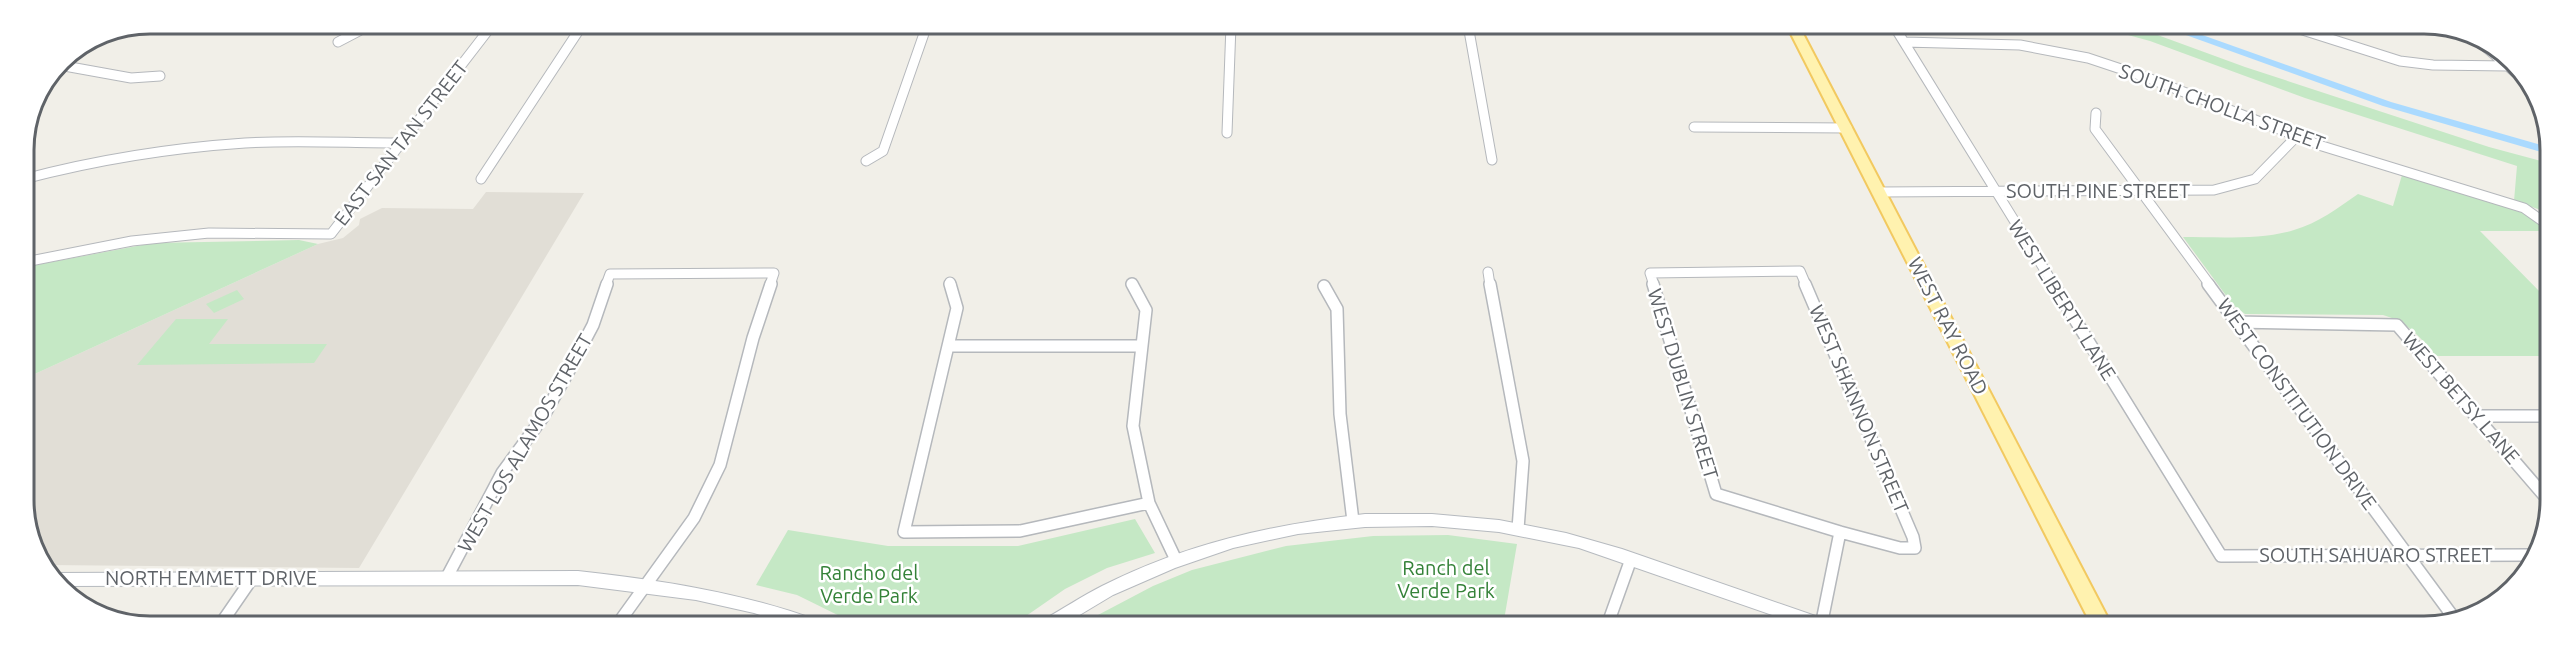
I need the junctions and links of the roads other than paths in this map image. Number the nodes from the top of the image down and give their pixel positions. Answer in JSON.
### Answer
{"nodes":[{"id":1,"x":350,"y":34,"type":"edge"},
{"id":2,"x":485,"y":34,"type":"edge"},
{"id":3,"x":576,"y":34,"type":"edge"},
{"id":4,"x":924,"y":34,"type":"edge"},
{"id":5,"x":1231,"y":34,"type":"edge"},
{"id":6,"x":1469,"y":34,"type":"edge"},
{"id":7,"x":1797,"y":34,"type":"edge"},
{"id":8,"x":1899,"y":34,"type":"edge"},
{"id":9,"x":2315,"y":34,"type":"edge"},
{"id":10,"x":338,"y":42,"type":"dead end"},
{"id":11,"x":1904,"y":42,"type":"junction"},
{"id":12,"x":71,"y":66,"type":"edge"},
{"id":13,"x":2503,"y":66,"type":"edge"},
{"id":14,"x":160,"y":76,"type":"dead end"},
{"id":15,"x":2096,"y":112,"type":"dead end"},
{"id":16,"x":1694,"y":127,"type":"dead end"},
{"id":17,"x":1847,"y":128,"type":"junction"},
{"id":18,"x":1227,"y":133,"type":"dead end"},
{"id":19,"x":2296,"y":136,"type":"junction"},
{"id":20,"x":400,"y":143,"type":"junction"},
{"id":21,"x":1492,"y":160,"type":"dead end"},
{"id":22,"x":866,"y":161,"type":"dead end"},
{"id":23,"x":35,"y":177,"type":"edge"},
{"id":24,"x":481,"y":178,"type":"dead end"},
{"id":25,"x":2141,"y":190,"type":"junction"},
{"id":26,"x":1994,"y":191,"type":"junction"},
{"id":27,"x":1880,"y":192,"type":"junction"},
{"id":28,"x":2540,"y":218,"type":"edge"},
{"id":29,"x":35,"y":260,"type":"edge"},
{"id":30,"x":1488,"y":272,"type":"dead end"},
{"id":31,"x":1650,"y":273,"type":"joint"},
{"id":32,"x":950,"y":282,"type":"dead end"},
{"id":33,"x":1132,"y":284,"type":"dead end"},
{"id":34,"x":1324,"y":286,"type":"dead end"},
{"id":35,"x":2237,"y":322,"type":"junction"},
{"id":36,"x":950,"y":346,"type":"junction"},
{"id":37,"x":1140,"y":346,"type":"junction"},
{"id":38,"x":2478,"y":416,"type":"junction"},
{"id":39,"x":2540,"y":416,"type":"edge"},
{"id":40,"x":2540,"y":490,"type":"edge"},
{"id":41,"x":1149,"y":502,"type":"junction"},
{"id":42,"x":1353,"y":520,"type":"junction"},
{"id":43,"x":1518,"y":529,"type":"junction"},
{"id":44,"x":1840,"y":532,"type":"junction"},
{"id":45,"x":2408,"y":555,"type":"junction"},
{"id":46,"x":2527,"y":555,"type":"edge"},
{"id":47,"x":2221,"y":556,"type":"joint"},
{"id":48,"x":1631,"y":559,"type":"junction"},
{"id":49,"x":1176,"y":560,"type":"junction"},
{"id":50,"x":252,"y":577,"type":"junction"},
{"id":51,"x":447,"y":577,"type":"junction"},
{"id":52,"x":66,"y":579,"type":"edge"},
{"id":53,"x":646,"y":586,"type":"junction"},
{"id":54,"x":2451,"y":613,"type":"edge"},
{"id":55,"x":226,"y":616,"type":"edge"},
{"id":56,"x":624,"y":616,"type":"edge"},
{"id":57,"x":784,"y":616,"type":"edge"},
{"id":58,"x":1064,"y":616,"type":"edge"},
{"id":59,"x":1611,"y":616,"type":"edge"},
{"id":60,"x":1793,"y":616,"type":"edge"},
{"id":61,"x":1824,"y":616,"type":"edge"},
{"id":62,"x":2097,"y":616,"type":"edge"}],
"edges":[{"from":1,"to":10,"type":"street"},
{"from":2,"to":20,"type":"street","name":"EAST SAN TAN STREET"},
{"from":3,"to":24,"type":"street"},
{"from":4,"to":22,"type":"street"},
{"from":5,"to":18,"type":"street"},
{"from":6,"to":21,"type":"street"},
{"from":7,"to":17,"type":"main road","name":"WEST RAY ROAD"},
{"from":8,"to":11,"type":"street","name":"WEST LIBERTY LANE"},
{"from":9,"to":13,"type":"street"},
{"from":11,"to":19,"type":"street","name":"SOUTH CHOLLA STREET"},
{"from":11,"to":26,"type":"street","name":"WEST LIBERTY LANE"},
{"from":12,"to":14,"type":"street"},
{"from":15,"to":25,"type":"street","name":"WEST CONSTITUTION DRIVE"},
{"from":16,"to":17,"type":"street"},
{"from":17,"to":27,"type":"main road","name":"WEST RAY ROAD"},
{"from":19,"to":25,"type":"street","name":"SOUTH PINE STREET"},
{"from":19,"to":28,"type":"street","name":"SOUTH CHOLLA STREET"},
{"from":20,"to":23,"type":"street"},
{"from":20,"to":29,"type":"street","name":"EAST SAN TAN STREET"},
{"from":25,"to":26,"type":"street","name":"SOUTH PINE STREET"},
{"from":25,"to":35,"type":"street","name":"WEST CONSTITUTION DRIVE"},
{"from":26,"to":27,"type":"street","name":"SOUTH PINE STREET"},
{"from":26,"to":47,"type":"street","name":"WEST LIBERTY LANE"},
{"from":27,"to":62,"type":"main road","name":"WEST RAY ROAD"},
{"from":30,"to":43,"type":"street"},
{"from":31,"to":44,"type":"street","name":"WEST DUBLIN STREET"},
{"from":31,"to":44,"type":"street","name":"WEST SHANNON STREET"},
{"from":32,"to":36,"type":"street"},
{"from":33,"to":37,"type":"street"},
{"from":34,"to":42,"type":"street"},
{"from":35,"to":38,"type":"street","name":"WEST BETSY LANE"},
{"from":35,"to":45,"type":"street","name":"WEST CONSTITUTION DRIVE"},
{"from":36,"to":37,"type":"street"},
{"from":36,"to":41,"type":"street"},
{"from":37,"to":41,"type":"street"},
{"from":38,"to":39,"type":"street"},
{"from":38,"to":40,"type":"street","name":"WEST BETSY LANE"},
{"from":41,"to":49,"type":"street"},
{"from":42,"to":43,"type":"street"},
{"from":42,"to":49,"type":"street"},
{"from":43,"to":48,"type":"street"},
{"from":44,"to":61,"type":"street"},
{"from":45,"to":46,"type":"street","name":"SOUTH SAHUARO STREET"},
{"from":45,"to":47,"type":"street","name":"SOUTH SAHUARO STREET"},
{"from":45,"to":54,"type":"street","name":"WEST CONSTITUTION DRIVE"},
{"from":48,"to":59,"type":"street"},
{"from":48,"to":60,"type":"street"},
{"from":49,"to":58,"type":"street"},
{"from":50,"to":51,"type":"street","name":"NORTH EMMETT DRIVE"},
{"from":50,"to":52,"type":"street","name":"NORTH EMMETT DRIVE"},
{"from":50,"to":55,"type":"street"},
{"from":51,"to":53,"type":"street","name":"NORTH EMMETT DRIVE"},
{"from":51,"to":53,"type":"street","name":"WEST LOS ALAMOS STREET"},
{"from":53,"to":56,"type":"street"},
{"from":53,"to":57,"type":"street","name":"NORTH EMMETT DRIVE"}]}
